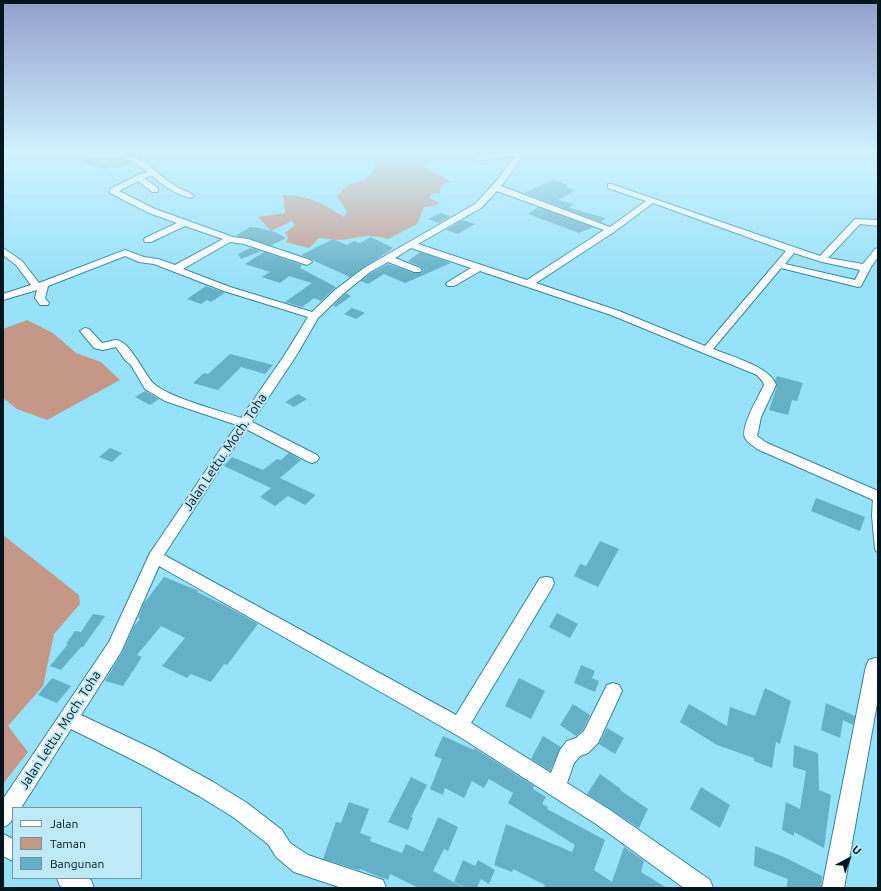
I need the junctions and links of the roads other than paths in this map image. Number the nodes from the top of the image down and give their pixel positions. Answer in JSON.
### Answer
{"nodes":[{"id":1,"x":122,"y":196,"type":"edge"},
{"id":2,"x":488,"y":196,"type":"edge"},
{"id":3,"x":516,"y":196,"type":"edge"},
{"id":4,"x":639,"y":196,"type":"edge"},
{"id":5,"x":652,"y":200,"type":"junction"},
{"id":6,"x":186,"y":222,"type":"junction"},
{"id":7,"x":878,"y":223,"type":"edge"},
{"id":8,"x":611,"y":230,"type":"junction"},
{"id":9,"x":229,"y":239,"type":"junction"},
{"id":10,"x":148,"y":240,"type":"dead end"},
{"id":11,"x":411,"y":245,"type":"junction"},
{"id":12,"x":792,"y":250,"type":"junction"},
{"id":13,"x":3,"y":251,"type":"edge"},
{"id":14,"x":876,"y":257,"type":"edge"},
{"id":15,"x":388,"y":258,"type":"junction"},
{"id":16,"x":822,"y":259,"type":"junction"},
{"id":17,"x":307,"y":262,"type":"dead end"},
{"id":18,"x":779,"y":265,"type":"junction"},
{"id":19,"x":866,"y":267,"type":"junction"},
{"id":20,"x":478,"y":268,"type":"junction"},
{"id":21,"x":175,"y":269,"type":"junction"},
{"id":22,"x":417,"y":270,"type":"dead end"},
{"id":23,"x":451,"y":284,"type":"dead end"},
{"id":24,"x":528,"y":284,"type":"junction"},
{"id":25,"x":41,"y":286,"type":"junction"},
{"id":26,"x":3,"y":297,"type":"edge"},
{"id":27,"x":44,"y":303,"type":"dead end"},
{"id":28,"x":314,"y":316,"type":"junction"},
{"id":29,"x":85,"y":331,"type":"dead end"},
{"id":30,"x":707,"y":350,"type":"junction"},
{"id":31,"x":244,"y":423,"type":"junction"},
{"id":32,"x":312,"y":458,"type":"dead end"},
{"id":33,"x":877,"y":497,"type":"edge"},
{"id":34,"x":878,"y":550,"type":"edge"},
{"id":35,"x":155,"y":557,"type":"junction"},
{"id":36,"x":546,"y":583,"type":"dead end"},
{"id":37,"x":875,"y":666,"type":"dead end"},
{"id":38,"x":613,"y":691,"type":"dead end"},
{"id":39,"x":68,"y":718,"type":"junction"},
{"id":40,"x":459,"y":727,"type":"junction"},
{"id":41,"x":555,"y":787,"type":"junction"},
{"id":42,"x":3,"y":817,"type":"edge"},
{"id":43,"x":3,"y":845,"type":"edge"},
{"id":44,"x":12,"y":850,"type":"edge"},
{"id":45,"x":70,"y":879,"type":"edge"},
{"id":46,"x":83,"y":888,"type":"edge"},
{"id":47,"x":375,"y":888,"type":"edge"},
{"id":48,"x":702,"y":888,"type":"edge"},
{"id":49,"x":833,"y":888,"type":"edge"}],
"edges":[{"from":1,"to":6,"type":"street"},
{"from":2,"to":11,"type":"street","name":"Jalan Lettu. Moch. Toha"},
{"from":3,"to":8,"type":"street"},
{"from":4,"to":5,"type":"street"},
{"from":5,"to":8,"type":"street"},
{"from":5,"to":12,"type":"street"},
{"from":6,"to":9,"type":"street"},
{"from":6,"to":10,"type":"street"},
{"from":7,"to":16,"type":"street"},
{"from":8,"to":24,"type":"street"},
{"from":9,"to":17,"type":"street"},
{"from":9,"to":21,"type":"street"},
{"from":11,"to":15,"type":"street","name":"Jalan Lettu. Moch. Toha"},
{"from":11,"to":20,"type":"street"},
{"from":12,"to":16,"type":"street"},
{"from":12,"to":18,"type":"street"},
{"from":13,"to":25,"type":"street"},
{"from":14,"to":19,"type":"street"},
{"from":15,"to":22,"type":"street"},
{"from":15,"to":28,"type":"street","name":"Jalan Lettu. Moch. Toha"},
{"from":16,"to":19,"type":"street"},
{"from":18,"to":19,"type":"street"},
{"from":18,"to":30,"type":"street"},
{"from":20,"to":23,"type":"street"},
{"from":20,"to":24,"type":"street"},
{"from":21,"to":25,"type":"street"},
{"from":21,"to":28,"type":"street"},
{"from":24,"to":30,"type":"street"},
{"from":25,"to":26,"type":"street"},
{"from":25,"to":27,"type":"street"},
{"from":28,"to":31,"type":"street","name":"Jalan Lettu. Moch. Toha"},
{"from":29,"to":31,"type":"street"},
{"from":30,"to":33,"type":"street"},
{"from":31,"to":32,"type":"street"},
{"from":31,"to":35,"type":"street","name":"Jalan Lettu. Moch. Toha"},
{"from":33,"to":34,"type":"lane"},
{"from":35,"to":39,"type":"street","name":"Jalan Lettu. Moch. Toha"},
{"from":35,"to":40,"type":"street"},
{"from":36,"to":40,"type":"street"},
{"from":37,"to":49,"type":"street"},
{"from":38,"to":41,"type":"street"},
{"from":39,"to":42,"type":"street","name":"Jalan Lettu. Moch. Toha"},
{"from":39,"to":47,"type":"street"},
{"from":40,"to":41,"type":"street"},
{"from":41,"to":48,"type":"street"},
{"from":43,"to":44,"type":"street"},
{"from":45,"to":46,"type":"street"}]}
